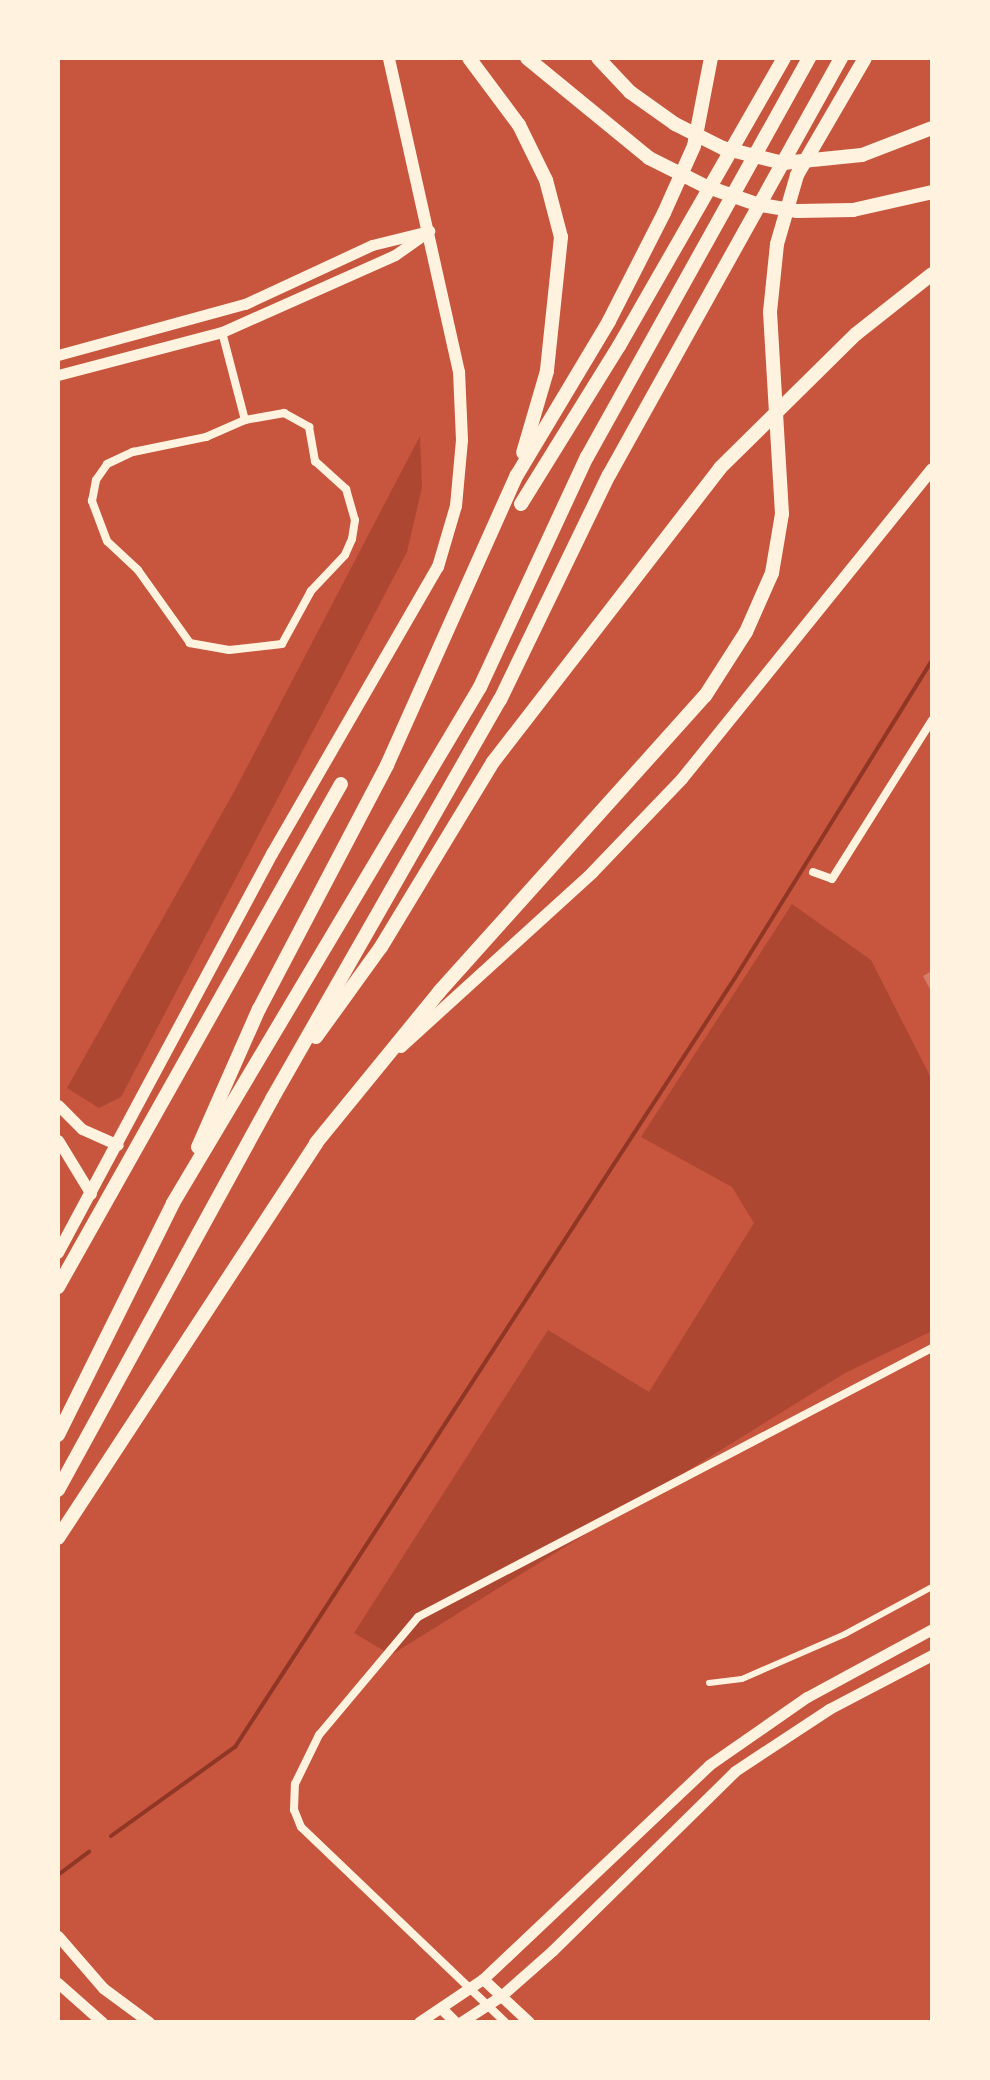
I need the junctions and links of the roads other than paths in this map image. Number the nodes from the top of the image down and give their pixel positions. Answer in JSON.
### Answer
{"nodes":[{"id":1,"x":389,"y":58,"type":"edge"},
{"id":2,"x":469,"y":58,"type":"edge"},
{"id":3,"x":527,"y":58,"type":"edge"},
{"id":4,"x":598,"y":58,"type":"edge"},
{"id":5,"x":711,"y":58,"type":"edge"},
{"id":6,"x":784,"y":58,"type":"edge"},
{"id":7,"x":809,"y":58,"type":"edge"},
{"id":8,"x":841,"y":58,"type":"edge"},
{"id":9,"x":865,"y":58,"type":"edge"},
{"id":10,"x":932,"y":128,"type":"edge"},
{"id":11,"x":932,"y":192,"type":"edge"},
{"id":12,"x":429,"y":231,"type":"junction"},
{"id":13,"x":932,"y":274,"type":"edge"},
{"id":14,"x":222,"y":332,"type":"junction"},
{"id":15,"x":58,"y":355,"type":"edge"},
{"id":16,"x":58,"y":375,"type":"edge"},
{"id":17,"x":245,"y":420,"type":"junction"},
{"id":18,"x":932,"y":469,"type":"edge"},
{"id":19,"x":517,"y":475,"type":"junction"},
{"id":20,"x":521,"y":504,"type":"dead end"},
{"id":21,"x":932,"y":720,"type":"edge"},
{"id":22,"x":341,"y":784,"type":"dead end"},
{"id":23,"x":813,"y":872,"type":"dead end"},
{"id":24,"x":361,"y":1085,"type":"junction"},
{"id":25,"x":272,"y":1099,"type":"junction"},
{"id":26,"x":58,"y":1105,"type":"edge"},
{"id":27,"x":58,"y":1140,"type":"edge"},
{"id":28,"x":118,"y":1145,"type":"junction"},
{"id":29,"x":91,"y":1194,"type":"junction"},
{"id":30,"x":173,"y":1203,"type":"junction"},
{"id":31,"x":58,"y":1253,"type":"edge"},
{"id":32,"x":58,"y":1287,"type":"edge"},
{"id":33,"x":932,"y":1348,"type":"edge"},
{"id":34,"x":58,"y":1435,"type":"edge"},
{"id":35,"x":58,"y":1490,"type":"edge"},
{"id":36,"x":58,"y":1538,"type":"edge"},
{"id":37,"x":932,"y":1587,"type":"edge"},
{"id":38,"x":932,"y":1629,"type":"edge"},
{"id":39,"x":932,"y":1655,"type":"edge"},
{"id":40,"x":709,"y":1683,"type":"dead end"},
{"id":41,"x":58,"y":1936,"type":"edge"},
{"id":42,"x":483,"y":1979,"type":"junction"},
{"id":43,"x":58,"y":1983,"type":"edge"},
{"id":44,"x":501,"y":1996,"type":"junction"},
{"id":45,"x":442,"y":2009,"type":"junction"},
{"id":46,"x":102,"y":2022,"type":"edge"},
{"id":47,"x":149,"y":2022,"type":"edge"},
{"id":48,"x":419,"y":2022,"type":"edge"},
{"id":49,"x":458,"y":2022,"type":"edge"},
{"id":50,"x":505,"y":2022,"type":"edge"},
{"id":51,"x":529,"y":2022,"type":"edge"}],
"edges":[{"from":1,"to":12,"type":"main road"},
{"from":2,"to":19,"type":"main road"},
{"from":3,"to":11,"type":"main road"},
{"from":4,"to":10,"type":"main road"},
{"from":5,"to":19,"type":"main road"},
{"from":6,"to":20,"type":"main road"},
{"from":7,"to":30,"type":"main road"},
{"from":8,"to":25,"type":"main road"},
{"from":9,"to":24,"type":"main road"},
{"from":12,"to":14,"type":"street"},
{"from":12,"to":15,"type":"street"},
{"from":12,"to":28,"type":"main road"},
{"from":13,"to":25,"type":"main road"},
{"from":14,"to":16,"type":"street"},
{"from":14,"to":17,"type":"street"},
{"from":17,"to":17,"type":"street"},
{"from":18,"to":24,"type":"main road"},
{"from":19,"to":30,"type":"main road"},
{"from":21,"to":23,"type":"street"},
{"from":22,"to":32,"type":"main road"},
{"from":24,"to":36,"type":"main road"},
{"from":25,"to":35,"type":"main road"},
{"from":26,"to":28,"type":"street"},
{"from":27,"to":29,"type":"street"},
{"from":28,"to":29,"type":"main road"},
{"from":29,"to":31,"type":"main road"},
{"from":30,"to":34,"type":"main road"},
{"from":33,"to":50,"type":"street"},
{"from":37,"to":40,"type":"street"},
{"from":38,"to":42,"type":"street"},
{"from":39,"to":44,"type":"street"},
{"from":41,"to":47,"type":"street"},
{"from":42,"to":44,"type":"street"},
{"from":42,"to":45,"type":"street"},
{"from":43,"to":46,"type":"street"},
{"from":44,"to":49,"type":"street"},
{"from":44,"to":51,"type":"street"},
{"from":45,"to":48,"type":"street"},
{"from":45,"to":49,"type":"street"}]}
